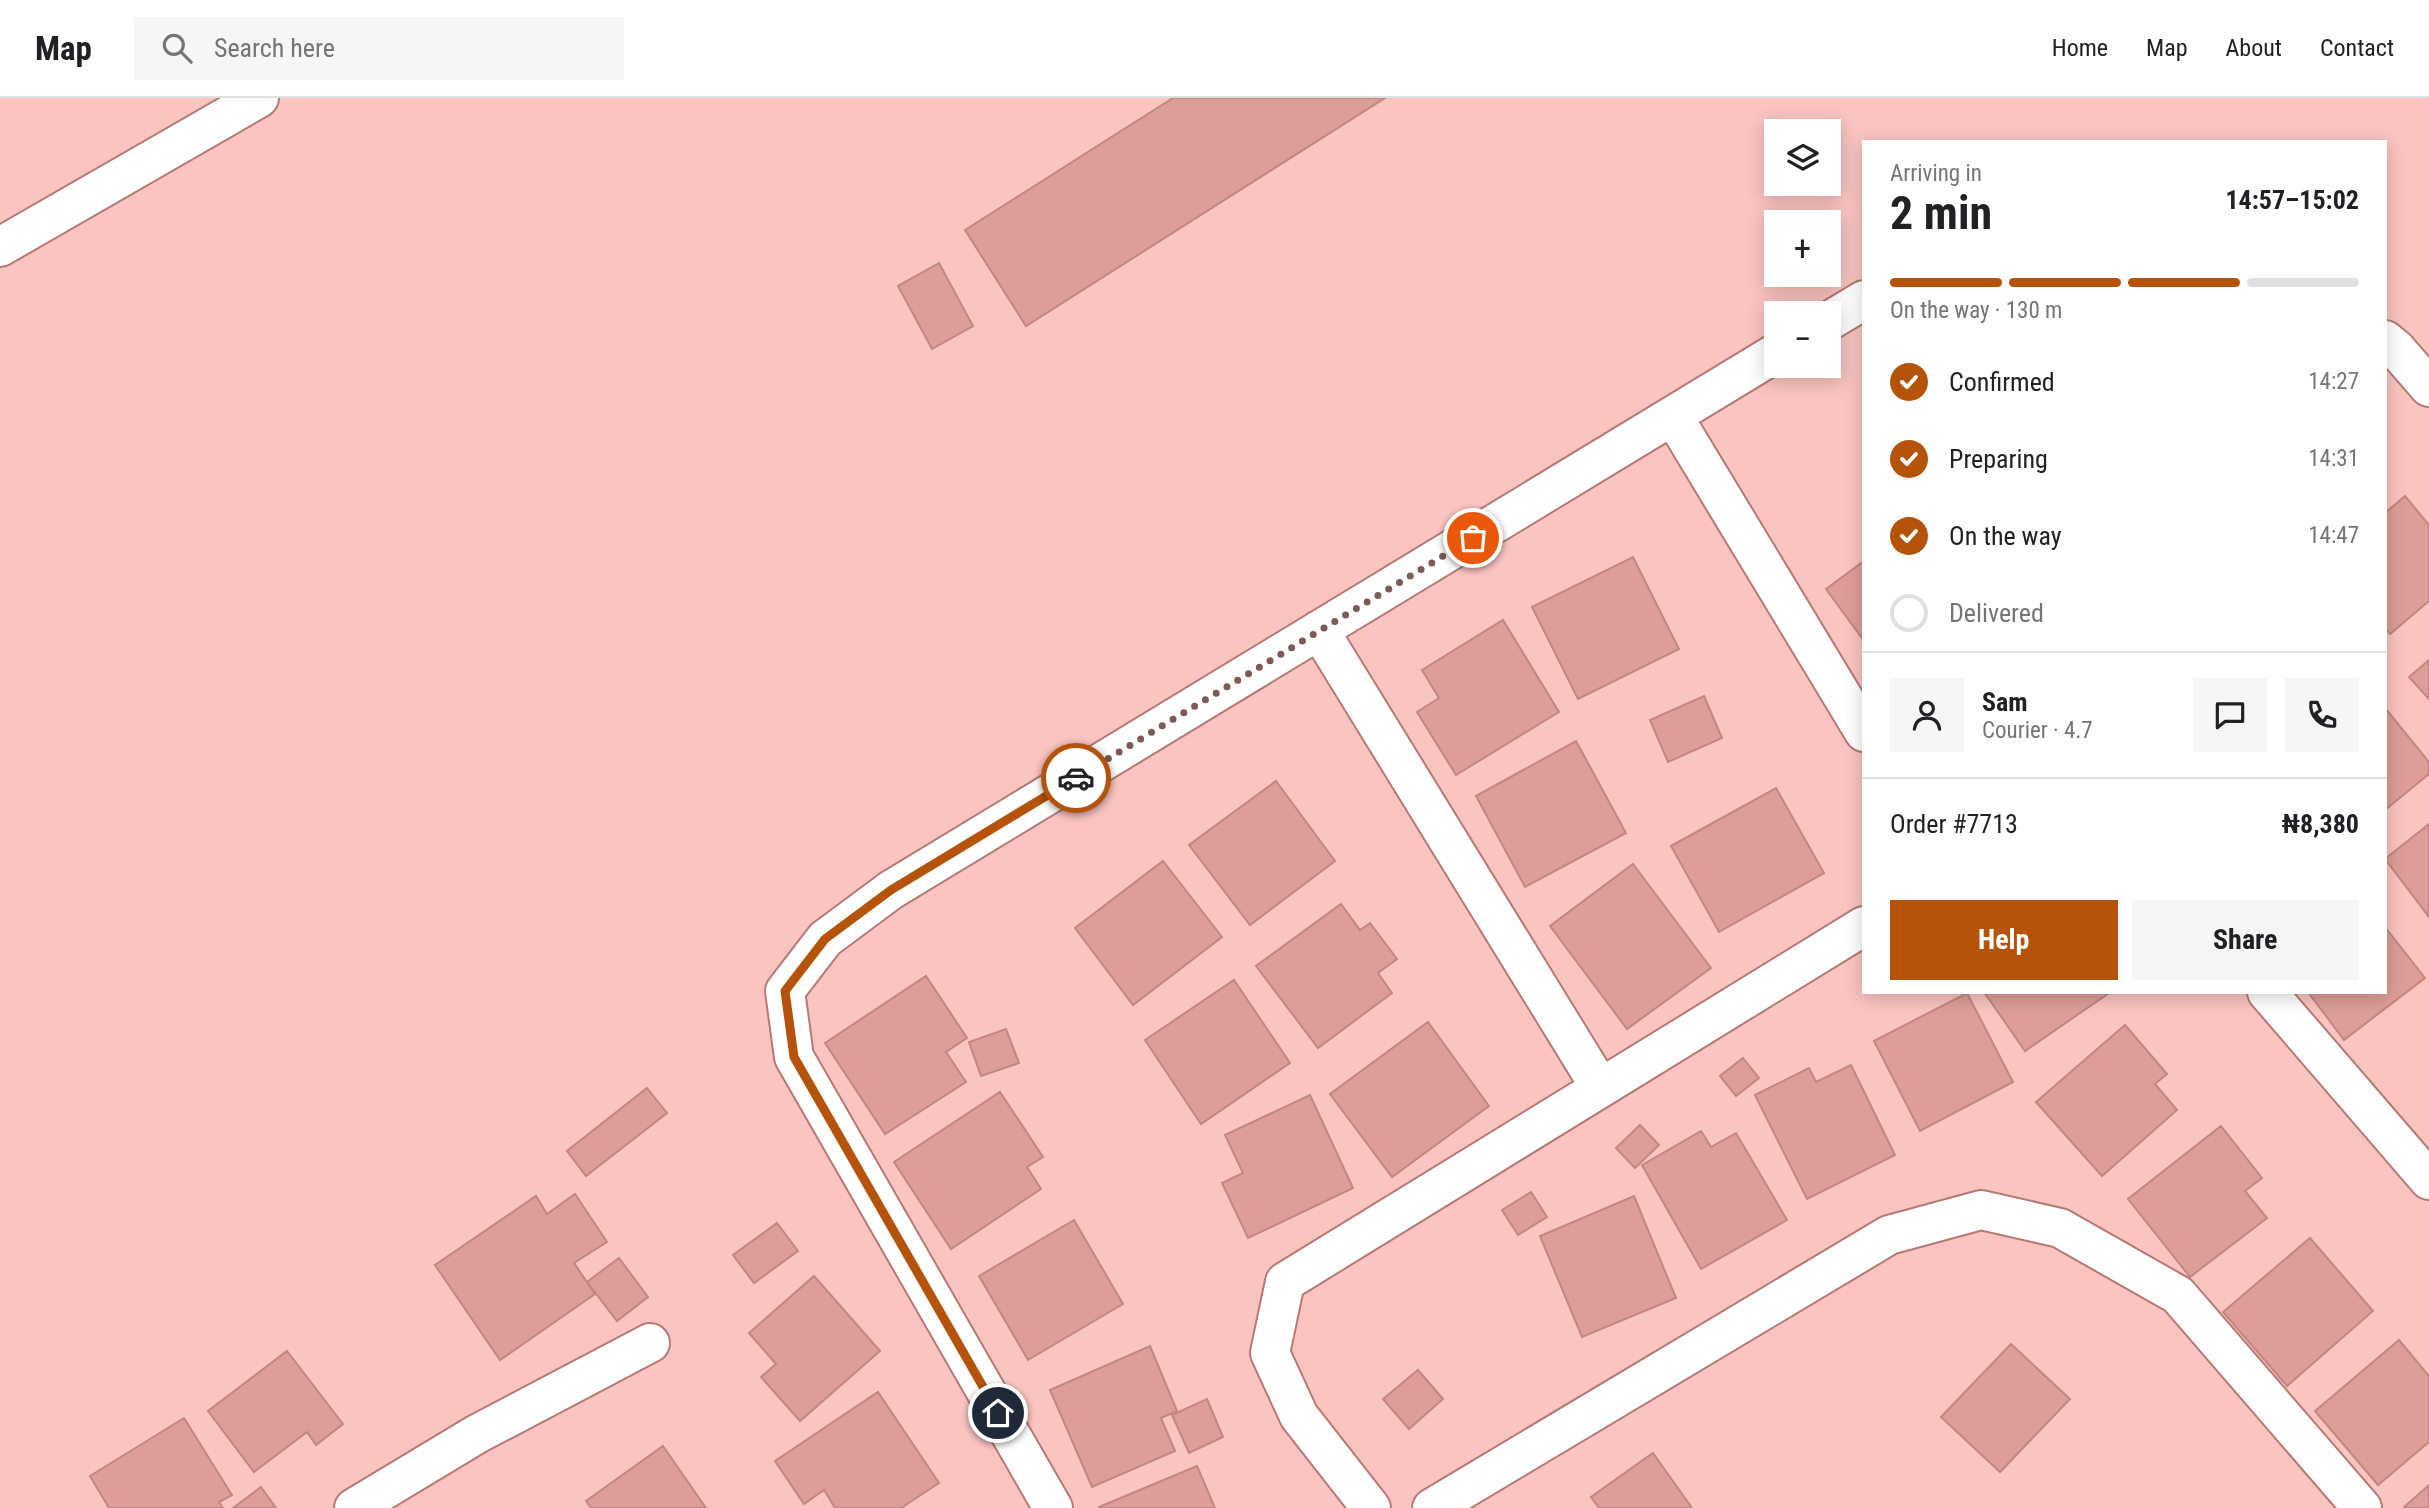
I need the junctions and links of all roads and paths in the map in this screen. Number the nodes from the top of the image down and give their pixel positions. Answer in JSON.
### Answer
{"nodes":[{"id":1,"x":259,"y":98,"type":"edge"},
{"id":2,"x":0,"y":247,"type":"edge"},
{"id":3,"x":1862,"y":301,"type":"edge"},
{"id":4,"x":1841,"y":314,"type":"edge"},
{"id":5,"x":2387,"y":342,"type":"edge"},
{"id":6,"x":1764,"y":360,"type":"edge"},
{"id":7,"x":2429,"y":387,"type":"edge"},
{"id":8,"x":1673,"y":416,"type":"junction"},
{"id":9,"x":1319,"y":630,"type":"junction"},
{"id":10,"x":1862,"y":729,"type":"edge"},
{"id":11,"x":1862,"y":927,"type":"edge"},
{"id":12,"x":2269,"y":994,"type":"edge"},
{"id":13,"x":1600,"y":1087,"type":"junction"},
{"id":14,"x":2429,"y":1180,"type":"edge"},
{"id":15,"x":650,"y":1343,"type":"dead end"},
{"id":16,"x":355,"y":1508,"type":"edge"},
{"id":17,"x":1052,"y":1508,"type":"edge"},
{"id":18,"x":1371,"y":1508,"type":"edge"},
{"id":19,"x":1432,"y":1508,"type":"edge"},
{"id":20,"x":2362,"y":1508,"type":"edge"}],
"edges":[{"from":1,"to":2,"type":"street"},
{"from":3,"to":4,"type":"street"},
{"from":5,"to":7,"type":"street"},
{"from":6,"to":8,"type":"street"},
{"from":8,"to":9,"type":"street"},
{"from":8,"to":10,"type":"street"},
{"from":9,"to":13,"type":"street"},
{"from":9,"to":17,"type":"street"},
{"from":11,"to":13,"type":"street"},
{"from":12,"to":14,"type":"street"},
{"from":13,"to":18,"type":"street"},
{"from":15,"to":16,"type":"street"},
{"from":19,"to":20,"type":"street"}]}
